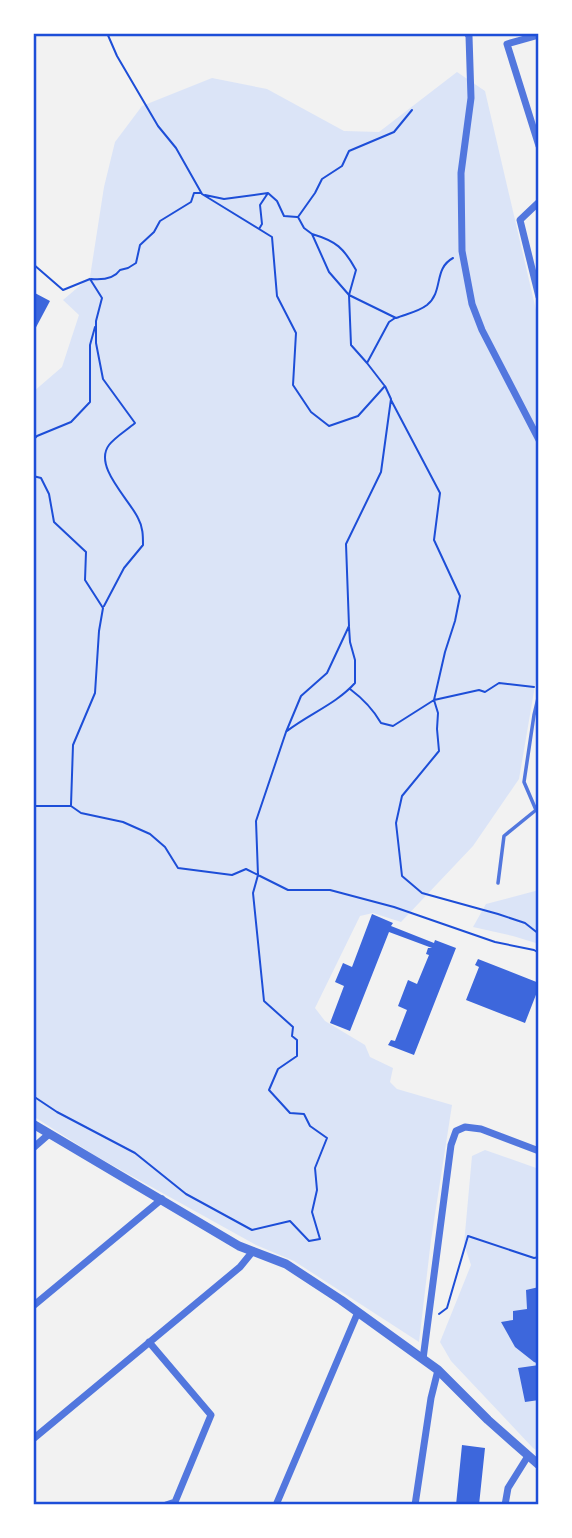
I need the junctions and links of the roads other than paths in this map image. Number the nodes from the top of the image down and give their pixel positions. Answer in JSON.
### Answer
{"nodes":[{"id":1,"x":467,"y":33,"type":"edge"},
{"id":2,"x":539,"y":35,"type":"edge"},
{"id":3,"x":539,"y":146,"type":"edge"},
{"id":4,"x":539,"y":202,"type":"edge"},
{"id":5,"x":539,"y":297,"type":"edge"},
{"id":6,"x":539,"y":440,"type":"edge"},
{"id":7,"x":539,"y":694,"type":"edge"},
{"id":8,"x":498,"y":883,"type":"dead end"},
{"id":9,"x":33,"y":1124,"type":"edge"},
{"id":10,"x":49,"y":1134,"type":"junction"},
{"id":11,"x":33,"y":1148,"type":"edge"},
{"id":12,"x":539,"y":1151,"type":"edge"},
{"id":13,"x":162,"y":1199,"type":"junction"},
{"id":14,"x":254,"y":1251,"type":"junction"},
{"id":15,"x":33,"y":1306,"type":"edge"},
{"id":16,"x":358,"y":1312,"type":"junction"},
{"id":17,"x":149,"y":1342,"type":"junction"},
{"id":18,"x":423,"y":1359,"type":"junction"},
{"id":19,"x":438,"y":1370,"type":"junction"},
{"id":20,"x":33,"y":1439,"type":"edge"},
{"id":21,"x":528,"y":1456,"type":"junction"},
{"id":22,"x":539,"y":1465,"type":"edge"},
{"id":23,"x":166,"y":1505,"type":"edge"},
{"id":24,"x":276,"y":1505,"type":"edge"},
{"id":25,"x":415,"y":1505,"type":"edge"},
{"id":26,"x":505,"y":1505,"type":"edge"}],
"edges":[{"from":1,"to":6,"type":"street"},
{"from":2,"to":3,"type":"street"},
{"from":4,"to":5,"type":"street"},
{"from":7,"to":8,"type":"lane"},
{"from":9,"to":10,"type":"street"},
{"from":10,"to":11,"type":"street"},
{"from":10,"to":13,"type":"street"},
{"from":12,"to":18,"type":"street"},
{"from":13,"to":14,"type":"street"},
{"from":13,"to":15,"type":"street"},
{"from":14,"to":16,"type":"street"},
{"from":14,"to":17,"type":"street"},
{"from":16,"to":18,"type":"street"},
{"from":16,"to":24,"type":"street"},
{"from":17,"to":20,"type":"street"},
{"from":17,"to":23,"type":"street"},
{"from":18,"to":19,"type":"street"},
{"from":19,"to":21,"type":"street"},
{"from":19,"to":25,"type":"street"},
{"from":21,"to":22,"type":"street"},
{"from":21,"to":26,"type":"street"}]}
